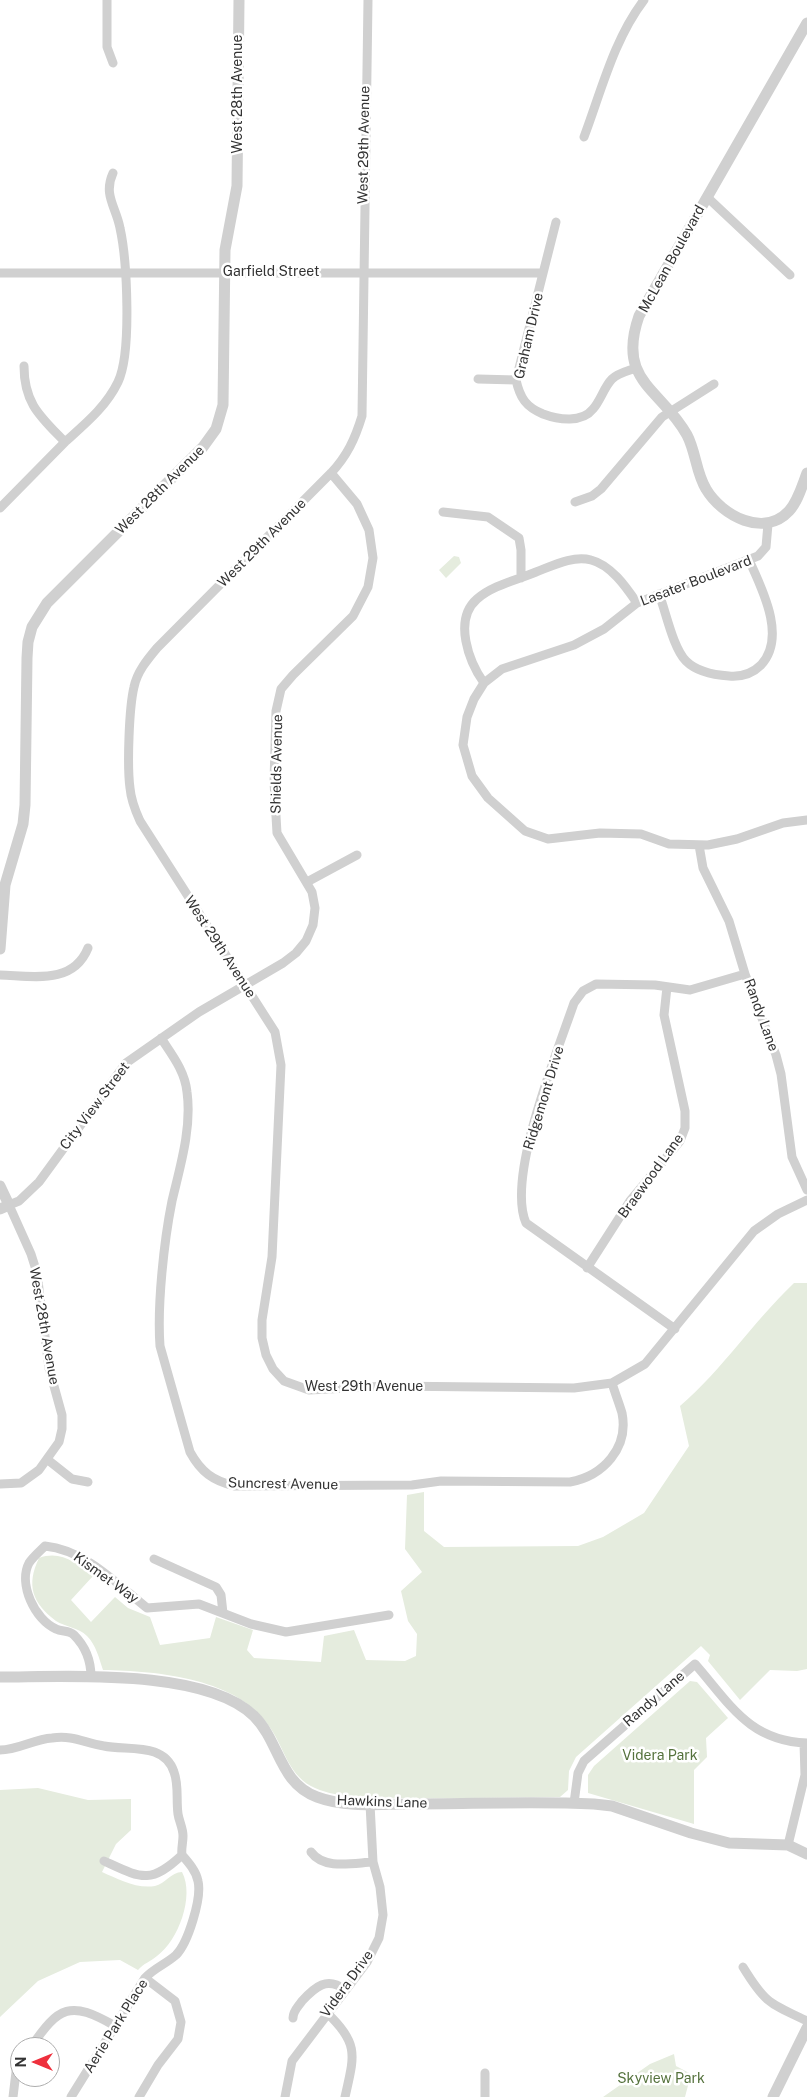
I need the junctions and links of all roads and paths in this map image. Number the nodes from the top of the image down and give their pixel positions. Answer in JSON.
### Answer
{"nodes":[{"id":1,"x":107,"y":0,"type":"edge"},
{"id":2,"x":239,"y":0,"type":"edge"},
{"id":3,"x":368,"y":0,"type":"edge"},
{"id":4,"x":644,"y":0,"type":"edge"},
{"id":5,"x":807,"y":23,"type":"edge"},
{"id":6,"x":113,"y":63,"type":"dead end"},
{"id":7,"x":584,"y":137,"type":"dead end"},
{"id":8,"x":113,"y":174,"type":"dead end"},
{"id":9,"x":707,"y":196,"type":"junction"},
{"id":10,"x":556,"y":222,"type":"dead end"},
{"id":11,"x":126,"y":272,"type":"junction"},
{"id":12,"x":363,"y":272,"type":"junction"},
{"id":13,"x":0,"y":273,"type":"edge"},
{"id":14,"x":225,"y":273,"type":"junction"},
{"id":15,"x":543,"y":273,"type":"junction"},
{"id":16,"x":790,"y":275,"type":"dead end"},
{"id":17,"x":24,"y":366,"type":"dead end"},
{"id":18,"x":636,"y":368,"type":"junction"},
{"id":19,"x":478,"y":379,"type":"dead end"},
{"id":20,"x":516,"y":380,"type":"junction"},
{"id":21,"x":714,"y":384,"type":"dead end"},
{"id":22,"x":668,"y":411,"type":"junction"},
{"id":23,"x":66,"y":442,"type":"junction"},
{"id":24,"x":331,"y":473,"type":"junction"},
{"id":25,"x":807,"y":473,"type":"edge"},
{"id":26,"x":575,"y":502,"type":"dead end"},
{"id":27,"x":0,"y":506,"type":"edge"},
{"id":28,"x":443,"y":512,"type":"dead end"},
{"id":29,"x":768,"y":524,"type":"junction"},
{"id":30,"x":749,"y":560,"type":"junction"},
{"id":31,"x":521,"y":578,"type":"junction"},
{"id":32,"x":659,"y":594,"type":"junction"},
{"id":33,"x":637,"y":604,"type":"junction"},
{"id":34,"x":484,"y":683,"type":"junction"},
{"id":35,"x":807,"y":820,"type":"edge"},
{"id":36,"x":699,"y":845,"type":"junction"},
{"id":37,"x":357,"y":855,"type":"dead end"},
{"id":38,"x":307,"y":882,"type":"junction"},
{"id":39,"x":88,"y":948,"type":"dead end"},
{"id":40,"x":0,"y":949,"type":"edge"},
{"id":41,"x":746,"y":974,"type":"junction"},
{"id":42,"x":0,"y":975,"type":"edge"},
{"id":43,"x":244,"y":985,"type":"junction"},
{"id":44,"x":667,"y":987,"type":"junction"},
{"id":45,"x":200,"y":1012,"type":"joint"},
{"id":46,"x":161,"y":1038,"type":"junction"},
{"id":47,"x":0,"y":1186,"type":"edge"},
{"id":48,"x":807,"y":1190,"type":"edge"},
{"id":49,"x":807,"y":1200,"type":"edge"},
{"id":50,"x":4,"y":1207,"type":"edge"},
{"id":51,"x":587,"y":1268,"type":"junction"},
{"id":52,"x":675,"y":1329,"type":"junction"},
{"id":53,"x":612,"y":1383,"type":"junction"},
{"id":54,"x":48,"y":1460,"type":"junction"},
{"id":55,"x":88,"y":1482,"type":"dead end"},
{"id":56,"x":0,"y":1484,"type":"edge"},
{"id":57,"x":154,"y":1558,"type":"dead end"},
{"id":58,"x":223,"y":1613,"type":"junction"},
{"id":59,"x":389,"y":1615,"type":"dead end"},
{"id":60,"x":91,"y":1677,"type":"junction"},
{"id":61,"x":0,"y":1678,"type":"edge"},
{"id":62,"x":806,"y":1743,"type":"edge"},
{"id":63,"x":0,"y":1750,"type":"edge"},
{"id":64,"x":574,"y":1803,"type":"junction"},
{"id":65,"x":370,"y":1804,"type":"junction"},
{"id":66,"x":788,"y":1845,"type":"junction"},
{"id":67,"x":311,"y":1852,"type":"dead end"},
{"id":68,"x":807,"y":1854,"type":"edge"},
{"id":69,"x":182,"y":1855,"type":"junction"},
{"id":70,"x":104,"y":1861,"type":"dead end"},
{"id":71,"x":373,"y":1862,"type":"junction"},
{"id":72,"x":743,"y":1967,"type":"dead end"},
{"id":73,"x":145,"y":1978,"type":"junction"},
{"id":74,"x":345,"y":1990,"type":"junction"},
{"id":75,"x":327,"y":2013,"type":"junction"},
{"id":76,"x":293,"y":2018,"type":"dead end"},
{"id":77,"x":807,"y":2021,"type":"edge"},
{"id":78,"x":115,"y":2026,"type":"junction"},
{"id":79,"x":807,"y":2028,"type":"edge"},
{"id":80,"x":38,"y":2037,"type":"edge"},
{"id":81,"x":485,"y":2073,"type":"dead end"},
{"id":82,"x":71,"y":2097,"type":"edge"},
{"id":83,"x":139,"y":2097,"type":"edge"},
{"id":84,"x":285,"y":2097,"type":"edge"},
{"id":85,"x":345,"y":2097,"type":"edge"},
{"id":86,"x":485,"y":2097,"type":"edge"},
{"id":87,"x":773,"y":2097,"type":"edge"}],
"edges":[{"from":1,"to":6,"type":"street"},
{"from":2,"to":14,"type":"street","name":"West 28th Avenue"},
{"from":3,"to":12,"type":"street","name":"West 29th Avenue"},
{"from":4,"to":7,"type":"street"},
{"from":5,"to":9,"type":"street","name":"McLean Boulevard"},
{"from":8,"to":11,"type":"street"},
{"from":9,"to":16,"type":"street","name":"McLean Boulevard"},
{"from":9,"to":18,"type":"street","name":"McLean Boulevard"},
{"from":10,"to":15,"type":"street","name":"Graham Drive"},
{"from":11,"to":13,"type":"street","name":"Garfield Street"},
{"from":11,"to":14,"type":"street","name":"Garfield Street"},
{"from":11,"to":23,"type":"street"},
{"from":12,"to":14,"type":"street","name":"Garfield Street"},
{"from":12,"to":15,"type":"street","name":"Garfield Street"},
{"from":12,"to":24,"type":"street","name":"West 29th Avenue"},
{"from":14,"to":40,"type":"street","name":"West 28th Avenue"},
{"from":15,"to":20,"type":"street","name":"Graham Drive"},
{"from":17,"to":23,"type":"street"},
{"from":18,"to":20,"type":"street","name":"Graham Drive"},
{"from":18,"to":22,"type":"street","name":"McLean Boulevard"},
{"from":19,"to":20,"type":"street"},
{"from":21,"to":22,"type":"street"},
{"from":22,"to":26,"type":"street"},
{"from":22,"to":29,"type":"street","name":"McLean Boulevard"},
{"from":23,"to":27,"type":"street"},
{"from":24,"to":38,"type":"street","name":"Shields Avenue"},
{"from":24,"to":43,"type":"street","name":"West 29th Avenue"},
{"from":25,"to":29,"type":"street"},
{"from":28,"to":31,"type":"street"},
{"from":29,"to":30,"type":"street","name":"Lasater Boulevard"},
{"from":30,"to":32,"type":"street","name":"Lasater Boulevard"},
{"from":30,"to":32,"type":"street"},
{"from":31,"to":33,"type":"street"},
{"from":31,"to":34,"type":"street"},
{"from":32,"to":33,"type":"street","name":"Lasater Boulevard"},
{"from":33,"to":34,"type":"street","name":"Lasater Boulevard"},
{"from":34,"to":36,"type":"street","name":"Lasater Boulevard"},
{"from":35,"to":36,"type":"street","name":"Lasater Boulevard"},
{"from":36,"to":41,"type":"street","name":"Randy Lane"},
{"from":37,"to":38,"type":"street"},
{"from":38,"to":43,"type":"street","name":"Shields Avenue"},
{"from":39,"to":42,"type":"street"},
{"from":41,"to":44,"type":"street","name":"Ridgemont Drive"},
{"from":41,"to":48,"type":"street","name":"Randy Lane"},
{"from":43,"to":45,"type":"street","name":"Shields Avenue"},
{"from":43,"to":53,"type":"street","name":"West 29th Avenue"},
{"from":44,"to":51,"type":"street","name":"Braewood Lane"},
{"from":44,"to":51,"type":"street","name":"Ridgemont Drive"},
{"from":45,"to":46,"type":"street","name":"City View Street"},
{"from":46,"to":50,"type":"street","name":"City View Street"},
{"from":46,"to":53,"type":"street","name":"Suncrest Avenue"},
{"from":47,"to":50,"type":"street","name":"West 28th Avenue"},
{"from":49,"to":52,"type":"street","name":"West 29th Avenue"},
{"from":50,"to":54,"type":"street","name":"West 28th Avenue"},
{"from":51,"to":52,"type":"street","name":"Ridgemont Drive"},
{"from":52,"to":53,"type":"street","name":"West 29th Avenue"},
{"from":54,"to":55,"type":"street"},
{"from":54,"to":56,"type":"street"},
{"from":57,"to":58,"type":"street"},
{"from":58,"to":59,"type":"street","name":"Kismet Way"},
{"from":58,"to":60,"type":"street","name":"Kismet Way"},
{"from":60,"to":61,"type":"street","name":"Hawkins Lane"},
{"from":60,"to":65,"type":"street","name":"Hawkins Lane"},
{"from":62,"to":64,"type":"street","name":"Randy Lane"},
{"from":62,"to":66,"type":"street"},
{"from":63,"to":69,"type":"street"},
{"from":64,"to":65,"type":"street","name":"Hawkins Lane"},
{"from":64,"to":66,"type":"street","name":"Hawkins Lane"},
{"from":65,"to":71,"type":"street","name":"Videra Drive"},
{"from":66,"to":68,"type":"street","name":"Hawkins Lane"},
{"from":67,"to":71,"type":"street"},
{"from":69,"to":70,"type":"street"},
{"from":69,"to":73,"type":"street","name":"Aerie Park Place"},
{"from":71,"to":74,"type":"street","name":"Videra Drive"},
{"from":72,"to":77,"type":"street"},
{"from":73,"to":78,"type":"street","name":"Aerie Park Place"},
{"from":73,"to":83,"type":"street"},
{"from":74,"to":75,"type":"street","name":"Videra Drive"},
{"from":74,"to":76,"type":"street"},
{"from":75,"to":84,"type":"street","name":"Videra Drive"},
{"from":75,"to":85,"type":"street"},
{"from":78,"to":80,"type":"street"},
{"from":78,"to":82,"type":"street","name":"Aerie Park Place"},
{"from":79,"to":87,"type":"street"},
{"from":81,"to":86,"type":"street"}]}
